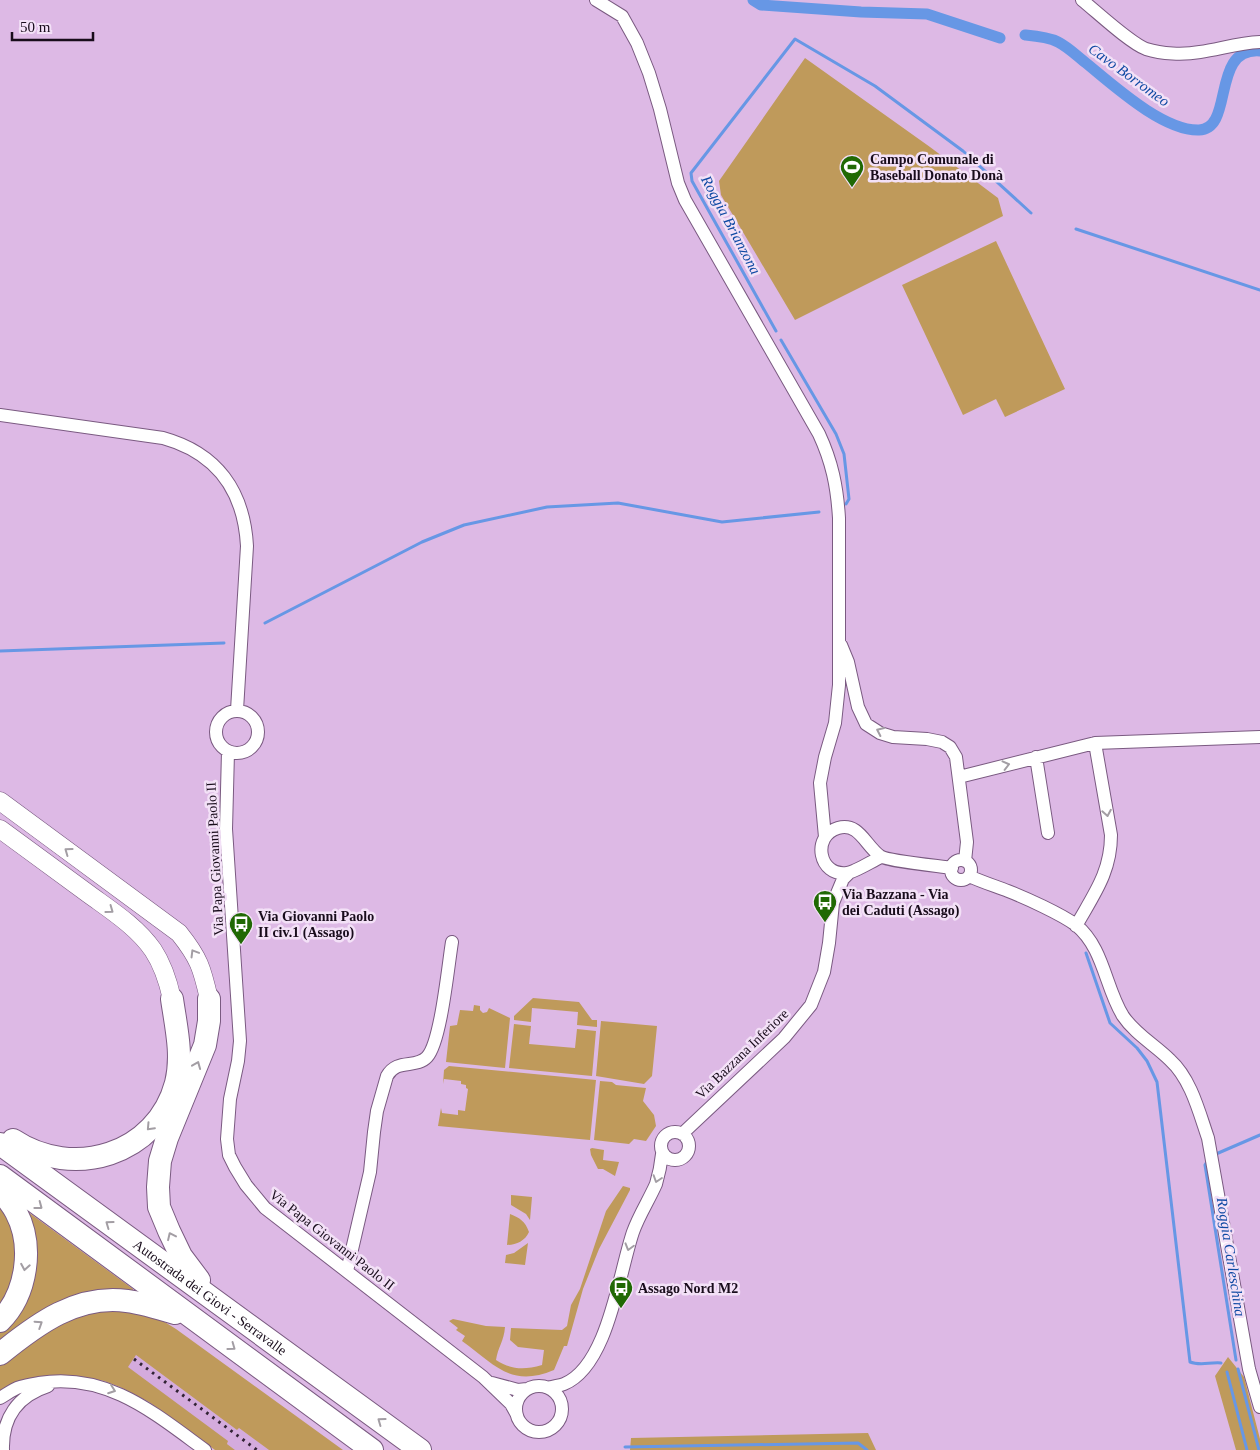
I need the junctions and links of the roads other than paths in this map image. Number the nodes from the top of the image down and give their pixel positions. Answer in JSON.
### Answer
{"nodes":[{"id":1,"x":596,"y":0,"type":"edge"},
{"id":2,"x":1082,"y":0,"type":"edge"},
{"id":3,"x":1260,"y":42,"type":"edge"},
{"id":4,"x":0,"y":415,"type":"edge"},
{"id":5,"x":839,"y":640,"type":"junction"},
{"id":6,"x":237,"y":710,"type":"junction"},
{"id":7,"x":1260,"y":737,"type":"edge"},
{"id":8,"x":1095,"y":743,"type":"junction"},
{"id":9,"x":228,"y":752,"type":"junction"},
{"id":10,"x":1036,"y":757,"type":"junction"},
{"id":11,"x":959,"y":777,"type":"junction"},
{"id":12,"x":0,"y":801,"type":"edge"},
{"id":13,"x":823,"y":807,"type":"junction"},
{"id":14,"x":842,"y":827,"type":"junction"},
{"id":15,"x":0,"y":829,"type":"edge"},
{"id":16,"x":1048,"y":834,"type":"dead end"},
{"id":17,"x":825,"y":837,"type":"junction"},
{"id":18,"x":866,"y":843,"type":"junction"},
{"id":19,"x":881,"y":857,"type":"junction"},
{"id":20,"x":965,"y":861,"type":"junction"},
{"id":21,"x":861,"y":866,"type":"junction"},
{"id":22,"x":952,"y":868,"type":"junction"},
{"id":23,"x":829,"y":869,"type":"junction"},
{"id":24,"x":849,"y":873,"type":"junction"},
{"id":25,"x":969,"y":876,"type":"junction"},
{"id":26,"x":833,"y":902,"type":"junction"},
{"id":27,"x":1076,"y":926,"type":"junction"},
{"id":28,"x":452,"y":942,"type":"dead end"},
{"id":29,"x":209,"y":999,"type":"joint"},
{"id":30,"x":172,"y":1000,"type":"joint"},
{"id":31,"x":0,"y":1130,"type":"edge"},
{"id":32,"x":682,"y":1134,"type":"junction"},
{"id":33,"x":0,"y":1144,"type":"edge"},
{"id":34,"x":662,"y":1154,"type":"junction"},
{"id":35,"x":0,"y":1176,"type":"edge"},
{"id":36,"x":0,"y":1190,"type":"edge"},
{"id":37,"x":347,"y":1271,"type":"junction"},
{"id":38,"x":219,"y":1304,"type":"junction"},
{"id":39,"x":192,"y":1318,"type":"junction"},
{"id":40,"x":0,"y":1321,"type":"edge"},
{"id":41,"x":0,"y":1354,"type":"edge"},
{"id":42,"x":65,"y":1381,"type":"junction"},
{"id":43,"x":490,"y":1382,"type":"junction"},
{"id":44,"x":549,"y":1388,"type":"junction"},
{"id":45,"x":527,"y":1389,"type":"junction"},
{"id":46,"x":0,"y":1398,"type":"edge"},
{"id":47,"x":1260,"y":1407,"type":"edge"},
{"id":48,"x":516,"y":1413,"type":"junction"},
{"id":49,"x":4,"y":1450,"type":"edge"},
{"id":50,"x":205,"y":1450,"type":"edge"},
{"id":51,"x":372,"y":1450,"type":"edge"},
{"id":52,"x":420,"y":1450,"type":"edge"}],
"edges":[{"from":1,"to":5,"type":"street"},
{"from":2,"to":3,"type":"street"},
{"from":4,"to":6,"type":"street"},
{"from":11,"to":5,"type":"street","one_way":true},
{"from":5,"to":13,"type":"street"},
{"from":6,"to":9,"type":"street"},
{"from":6,"to":9,"type":"street"},
{"from":7,"to":8,"type":"street"},
{"from":8,"to":10,"type":"street"},
{"from":8,"to":27,"type":"street","one_way":true},
{"from":9,"to":37,"type":"street","name":"Via Papa Giovanni Paolo II"},
{"from":11,"to":10,"type":"street","one_way":true},
{"from":10,"to":16,"type":"street"},
{"from":11,"to":20,"type":"street"},
{"from":29,"to":12,"type":"main road","one_way":true},
{"from":13,"to":14,"type":"street"},
{"from":13,"to":17,"type":"street"},
{"from":14,"to":17,"type":"street"},
{"from":14,"to":18,"type":"street"},
{"from":15,"to":30,"type":"main road","one_way":true},
{"from":17,"to":23,"type":"street"},
{"from":18,"to":19,"type":"street"},
{"from":18,"to":21,"type":"street"},
{"from":19,"to":21,"type":"street"},
{"from":19,"to":22,"type":"street"},
{"from":20,"to":22,"type":"street"},
{"from":20,"to":25,"type":"street"},
{"from":21,"to":24,"type":"street"},
{"from":22,"to":25,"type":"street"},
{"from":23,"to":24,"type":"street"},
{"from":23,"to":26,"type":"street","name":"Via Bazzana Inferiore"},
{"from":24,"to":26,"type":"street","name":"Via Bazzana Inferiore"},
{"from":25,"to":27,"type":"street"},
{"from":26,"to":32,"type":"street","name":"Via Bazzana Inferiore"},
{"from":27,"to":47,"type":"street"},
{"from":28,"to":37,"type":"street"},
{"from":38,"to":29,"type":"highway","one_way":true},
{"from":30,"to":31,"type":"highway","one_way":true},
{"from":32,"to":34,"type":"street"},
{"from":32,"to":34,"type":"street"},
{"from":38,"to":33,"type":"highway","name":"Autostrada dei Giovi - Serravalle","one_way":true},
{"from":34,"to":44,"type":"street","one_way":true},
{"from":35,"to":39,"type":"highway","name":"Autostrada dei Giovi - Serravalle","one_way":true},
{"from":36,"to":40,"type":"highway","one_way":true},
{"from":37,"to":43,"type":"street","name":"Via Papa Giovanni Paolo II"},
{"from":52,"to":38,"type":"highway","name":"Autostrada dei Giovi - Serravalle","one_way":true},
{"from":41,"to":39,"type":"highway","one_way":true},
{"from":39,"to":51,"type":"highway","name":"Autostrada dei Giovi - Serravalle","one_way":true},
{"from":42,"to":46,"type":"street"},
{"from":42,"to":49,"type":"street"},
{"from":42,"to":50,"type":"street","one_way":true},
{"from":43,"to":45,"type":"street","name":"Via Papa Giovanni Paolo II"},
{"from":43,"to":48,"type":"street","name":"Via Papa Giovanni Paolo II"},
{"from":44,"to":45,"type":"street"},
{"from":44,"to":48,"type":"street"},
{"from":45,"to":48,"type":"street"}]}
